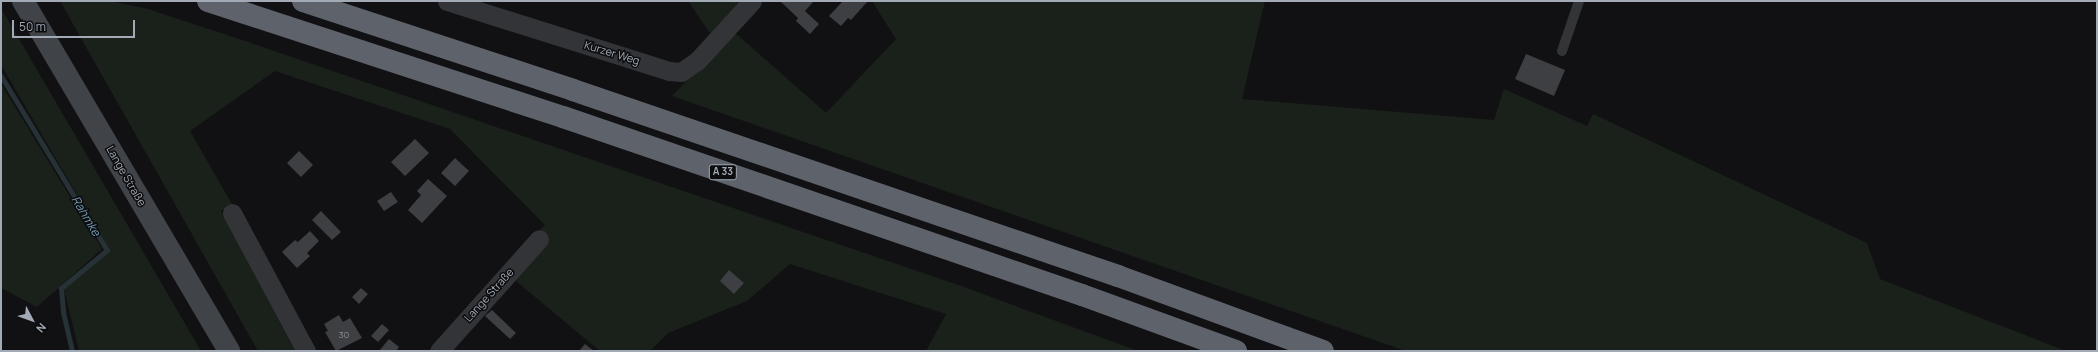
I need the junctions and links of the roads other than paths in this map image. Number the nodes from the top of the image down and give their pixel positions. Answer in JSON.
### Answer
{"nodes":[{"id":1,"x":23,"y":1,"type":"edge"},
{"id":2,"x":208,"y":1,"type":"edge"},
{"id":3,"x":303,"y":1,"type":"edge"},
{"id":4,"x":447,"y":1,"type":"edge"},
{"id":5,"x":752,"y":1,"type":"edge"},
{"id":6,"x":1579,"y":1,"type":"edge"},
{"id":7,"x":1562,"y":51,"type":"dead end"},
{"id":8,"x":232,"y":213,"type":"dead end"},
{"id":9,"x":539,"y":239,"type":"dead end"},
{"id":10,"x":229,"y":351,"type":"edge"},
{"id":11,"x":306,"y":351,"type":"edge"},
{"id":12,"x":438,"y":351,"type":"edge"},
{"id":13,"x":1236,"y":351,"type":"edge"},
{"id":14,"x":1323,"y":351,"type":"edge"}],
"edges":[{"from":1,"to":10,"type":"street","name":"Lange Straße"},
{"from":2,"to":13,"type":"highway","number":"A 33"},
{"from":3,"to":14,"type":"highway"},
{"from":4,"to":5,"type":"street","name":"Kurzer Weg"},
{"from":6,"to":7,"type":"lane"},
{"from":8,"to":11,"type":"street"},
{"from":9,"to":12,"type":"street","name":"Lange Straße"}]}
